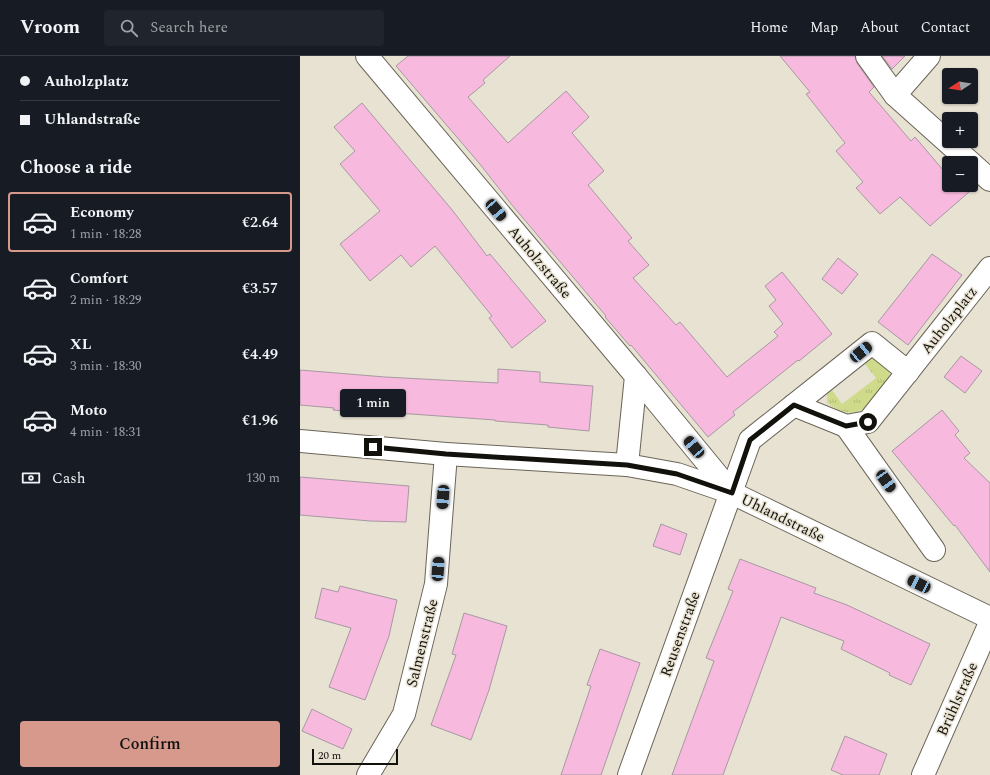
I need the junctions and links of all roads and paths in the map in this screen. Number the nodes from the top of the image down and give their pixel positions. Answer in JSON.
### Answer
{"nodes":[{"id":1,"x":367,"y":56,"type":"edge"},
{"id":2,"x":867,"y":56,"type":"edge"},
{"id":3,"x":929,"y":56,"type":"edge"},
{"id":4,"x":895,"y":95,"type":"junction"},
{"id":5,"x":990,"y":180,"type":"edge"},
{"id":6,"x":990,"y":268,"type":"edge"},
{"id":7,"x":908,"y":372,"type":"junction"},
{"id":8,"x":642,"y":383,"type":"junction"},
{"id":9,"x":794,"y":405,"type":"junction"},
{"id":10,"x":846,"y":426,"type":"junction"},
{"id":11,"x":300,"y":440,"type":"edge"},
{"id":12,"x":446,"y":454,"type":"junction"},
{"id":13,"x":627,"y":465,"type":"junction"},
{"id":14,"x":732,"y":493,"type":"junction"},
{"id":15,"x":934,"y":550,"type":"dead end"},
{"id":16,"x":990,"y":618,"type":"edge"},
{"id":17,"x":990,"y":623,"type":"edge"},
{"id":18,"x":368,"y":775,"type":"edge"},
{"id":19,"x":629,"y":775,"type":"edge"},
{"id":20,"x":923,"y":775,"type":"edge"}],
"edges":[{"from":1,"to":8,"type":"street","name":"Auholzstraße"},
{"from":2,"to":4,"type":"street"},
{"from":3,"to":4,"type":"street"},
{"from":4,"to":5,"type":"street"},
{"from":6,"to":7,"type":"street","name":"Auholzplatz"},
{"from":7,"to":9,"type":"street"},
{"from":7,"to":10,"type":"street","name":"Auholzplatz"},
{"from":8,"to":13,"type":"street"},
{"from":8,"to":14,"type":"street","name":"Auholzstraße"},
{"from":9,"to":10,"type":"street"},
{"from":9,"to":14,"type":"street"},
{"from":10,"to":15,"type":"street"},
{"from":11,"to":12,"type":"street","name":"Uhlandstraße"},
{"from":12,"to":13,"type":"street","name":"Uhlandstraße"},
{"from":12,"to":18,"type":"street","name":"Salmenstraße"},
{"from":13,"to":14,"type":"street","name":"Uhlandstraße"},
{"from":14,"to":16,"type":"street","name":"Uhlandstraße"},
{"from":14,"to":19,"type":"street","name":"Reusenstraße"},
{"from":17,"to":20,"type":"street","name":"Brühlstraße"}]}
